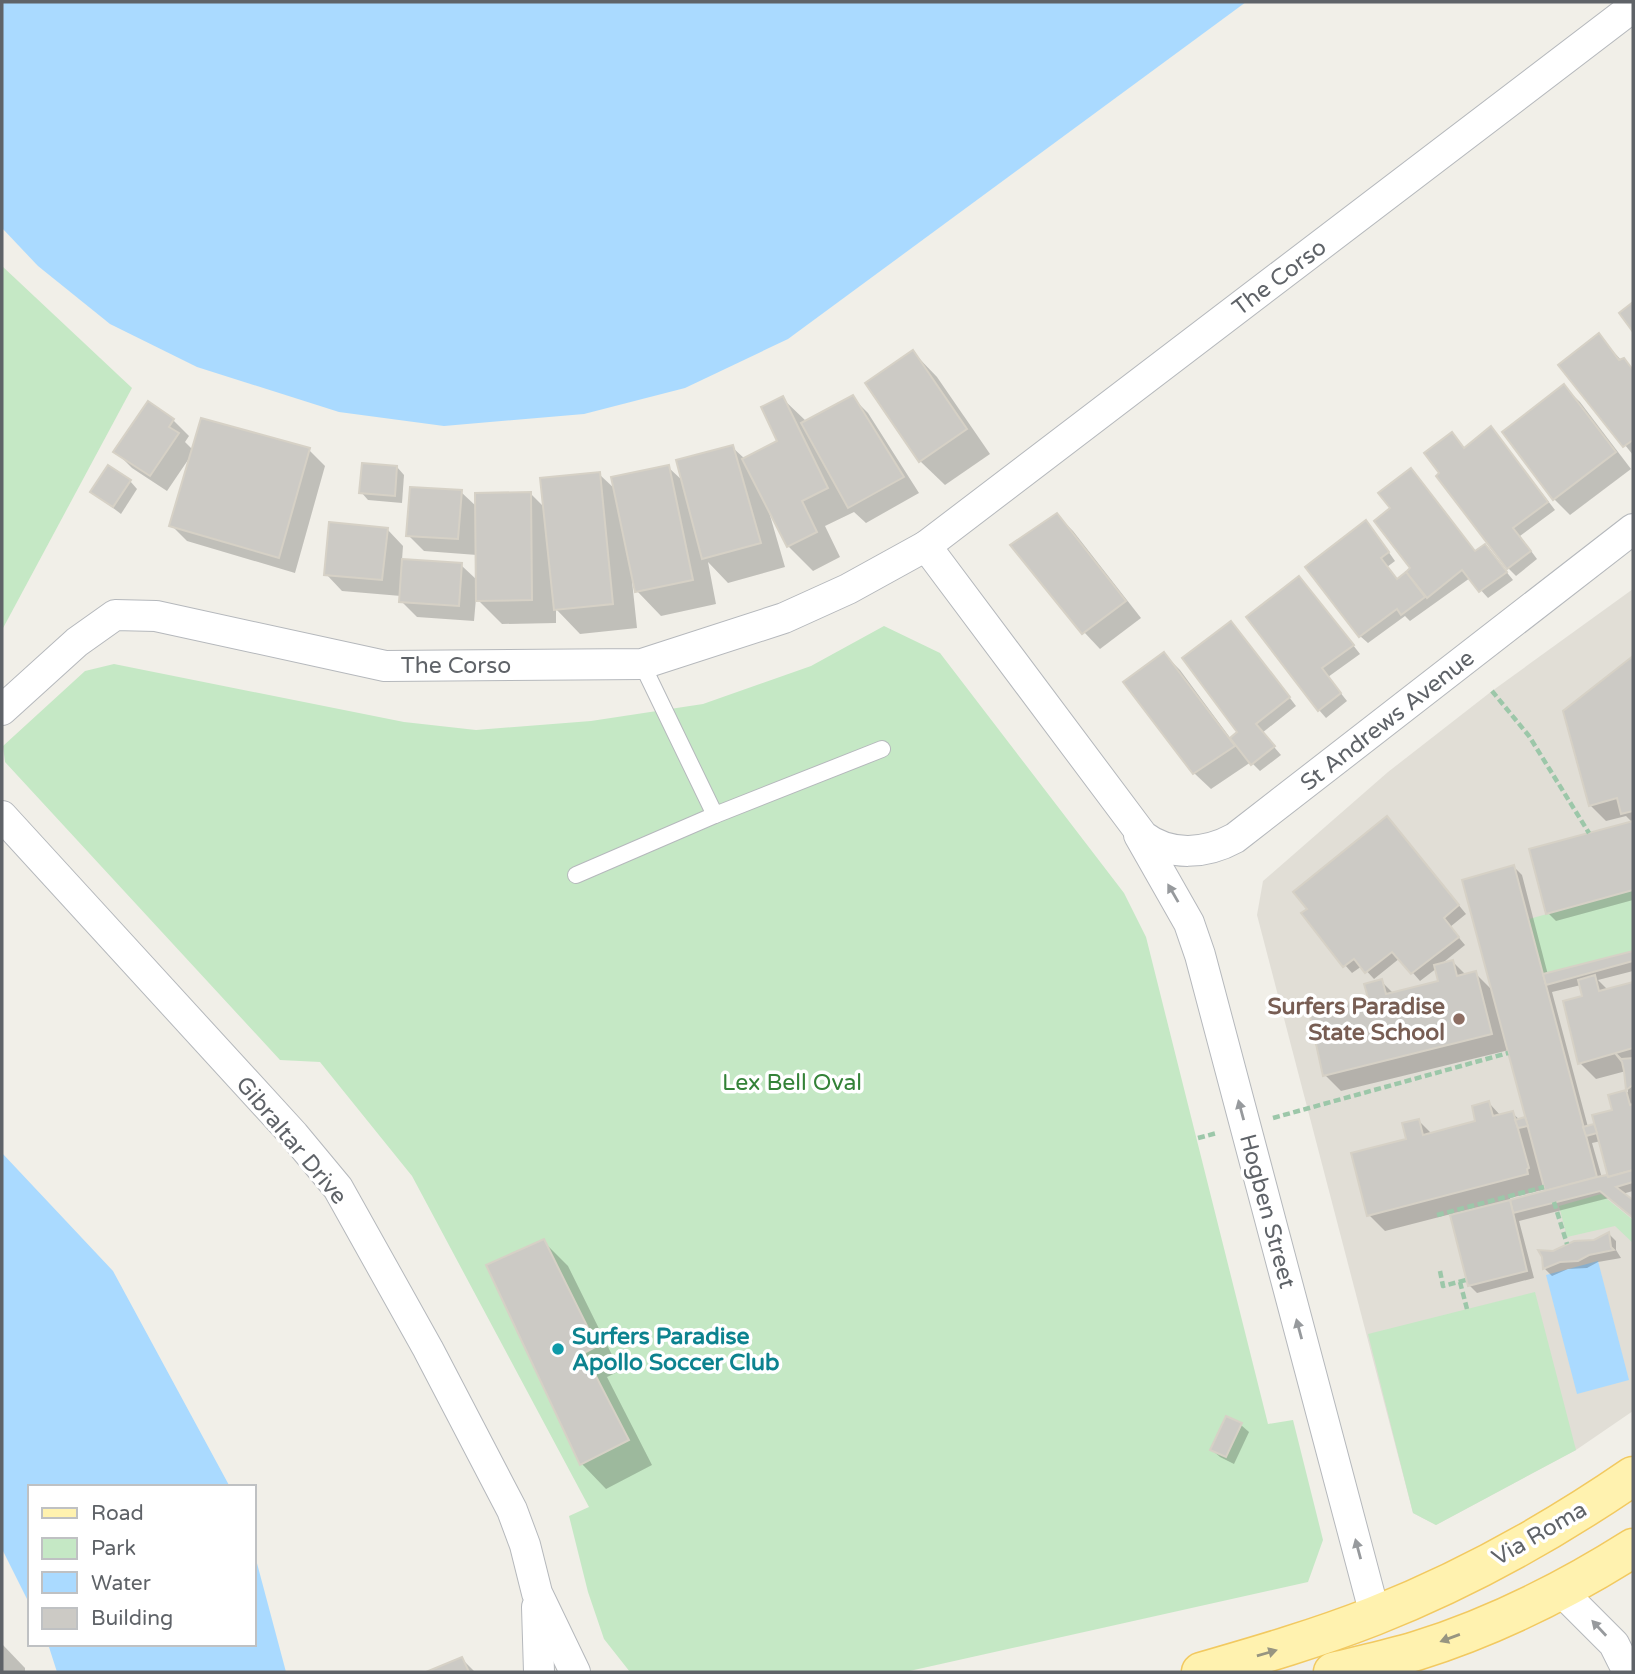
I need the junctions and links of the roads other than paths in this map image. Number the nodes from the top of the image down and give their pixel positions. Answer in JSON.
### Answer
{"nodes":[{"id":1,"x":1633,"y":8,"type":"edge"},
{"id":2,"x":1633,"y":529,"type":"edge"},
{"id":3,"x":926,"y":546,"type":"junction"},
{"id":4,"x":642,"y":664,"type":"junction"},
{"id":5,"x":2,"y":710,"type":"edge"},
{"id":6,"x":882,"y":749,"type":"dead end"},
{"id":7,"x":715,"y":815,"type":"junction"},
{"id":8,"x":2,"y":816,"type":"edge"},
{"id":9,"x":1130,"y":820,"type":"junction"},
{"id":10,"x":576,"y":875,"type":"dead end"},
{"id":11,"x":1633,"y":1476,"type":"edge"},
{"id":12,"x":1633,"y":1548,"type":"edge"},
{"id":13,"x":1561,"y":1591,"type":"junction"},
{"id":14,"x":537,"y":1593,"type":"junction"},
{"id":15,"x":1375,"y":1615,"type":"junction"},
{"id":16,"x":539,"y":1672,"type":"edge"},
{"id":17,"x":575,"y":1672,"type":"edge"},
{"id":18,"x":1201,"y":1672,"type":"edge"},
{"id":19,"x":1333,"y":1672,"type":"edge"},
{"id":20,"x":1628,"y":1672,"type":"edge"}],
"edges":[{"from":1,"to":3,"type":"street","name":"The Corso"},
{"from":2,"to":9,"type":"street","name":"St Andrews Avenue"},
{"from":3,"to":4,"type":"street","name":"The Corso"},
{"from":3,"to":9,"type":"street"},
{"from":4,"to":5,"type":"street","name":"The Corso"},
{"from":4,"to":7,"type":"lane"},
{"from":6,"to":7,"type":"lane"},
{"from":7,"to":10,"type":"lane"},
{"from":8,"to":14,"type":"street","name":"Gibraltar Drive"},
{"from":15,"to":9,"type":"street","name":"Hogben Street","one_way":true},
{"from":11,"to":15,"type":"main road","name":"Via Roma"},
{"from":12,"to":13,"type":"main road"},
{"from":13,"to":19,"type":"main road","one_way":true},
{"from":20,"to":13,"type":"street","one_way":true},
{"from":14,"to":16,"type":"street","name":"Gibraltar Drive"},
{"from":14,"to":17,"type":"street","name":"Gibraltar Drive"},
{"from":18,"to":15,"type":"main road","name":"Via Roma","one_way":true}]}
